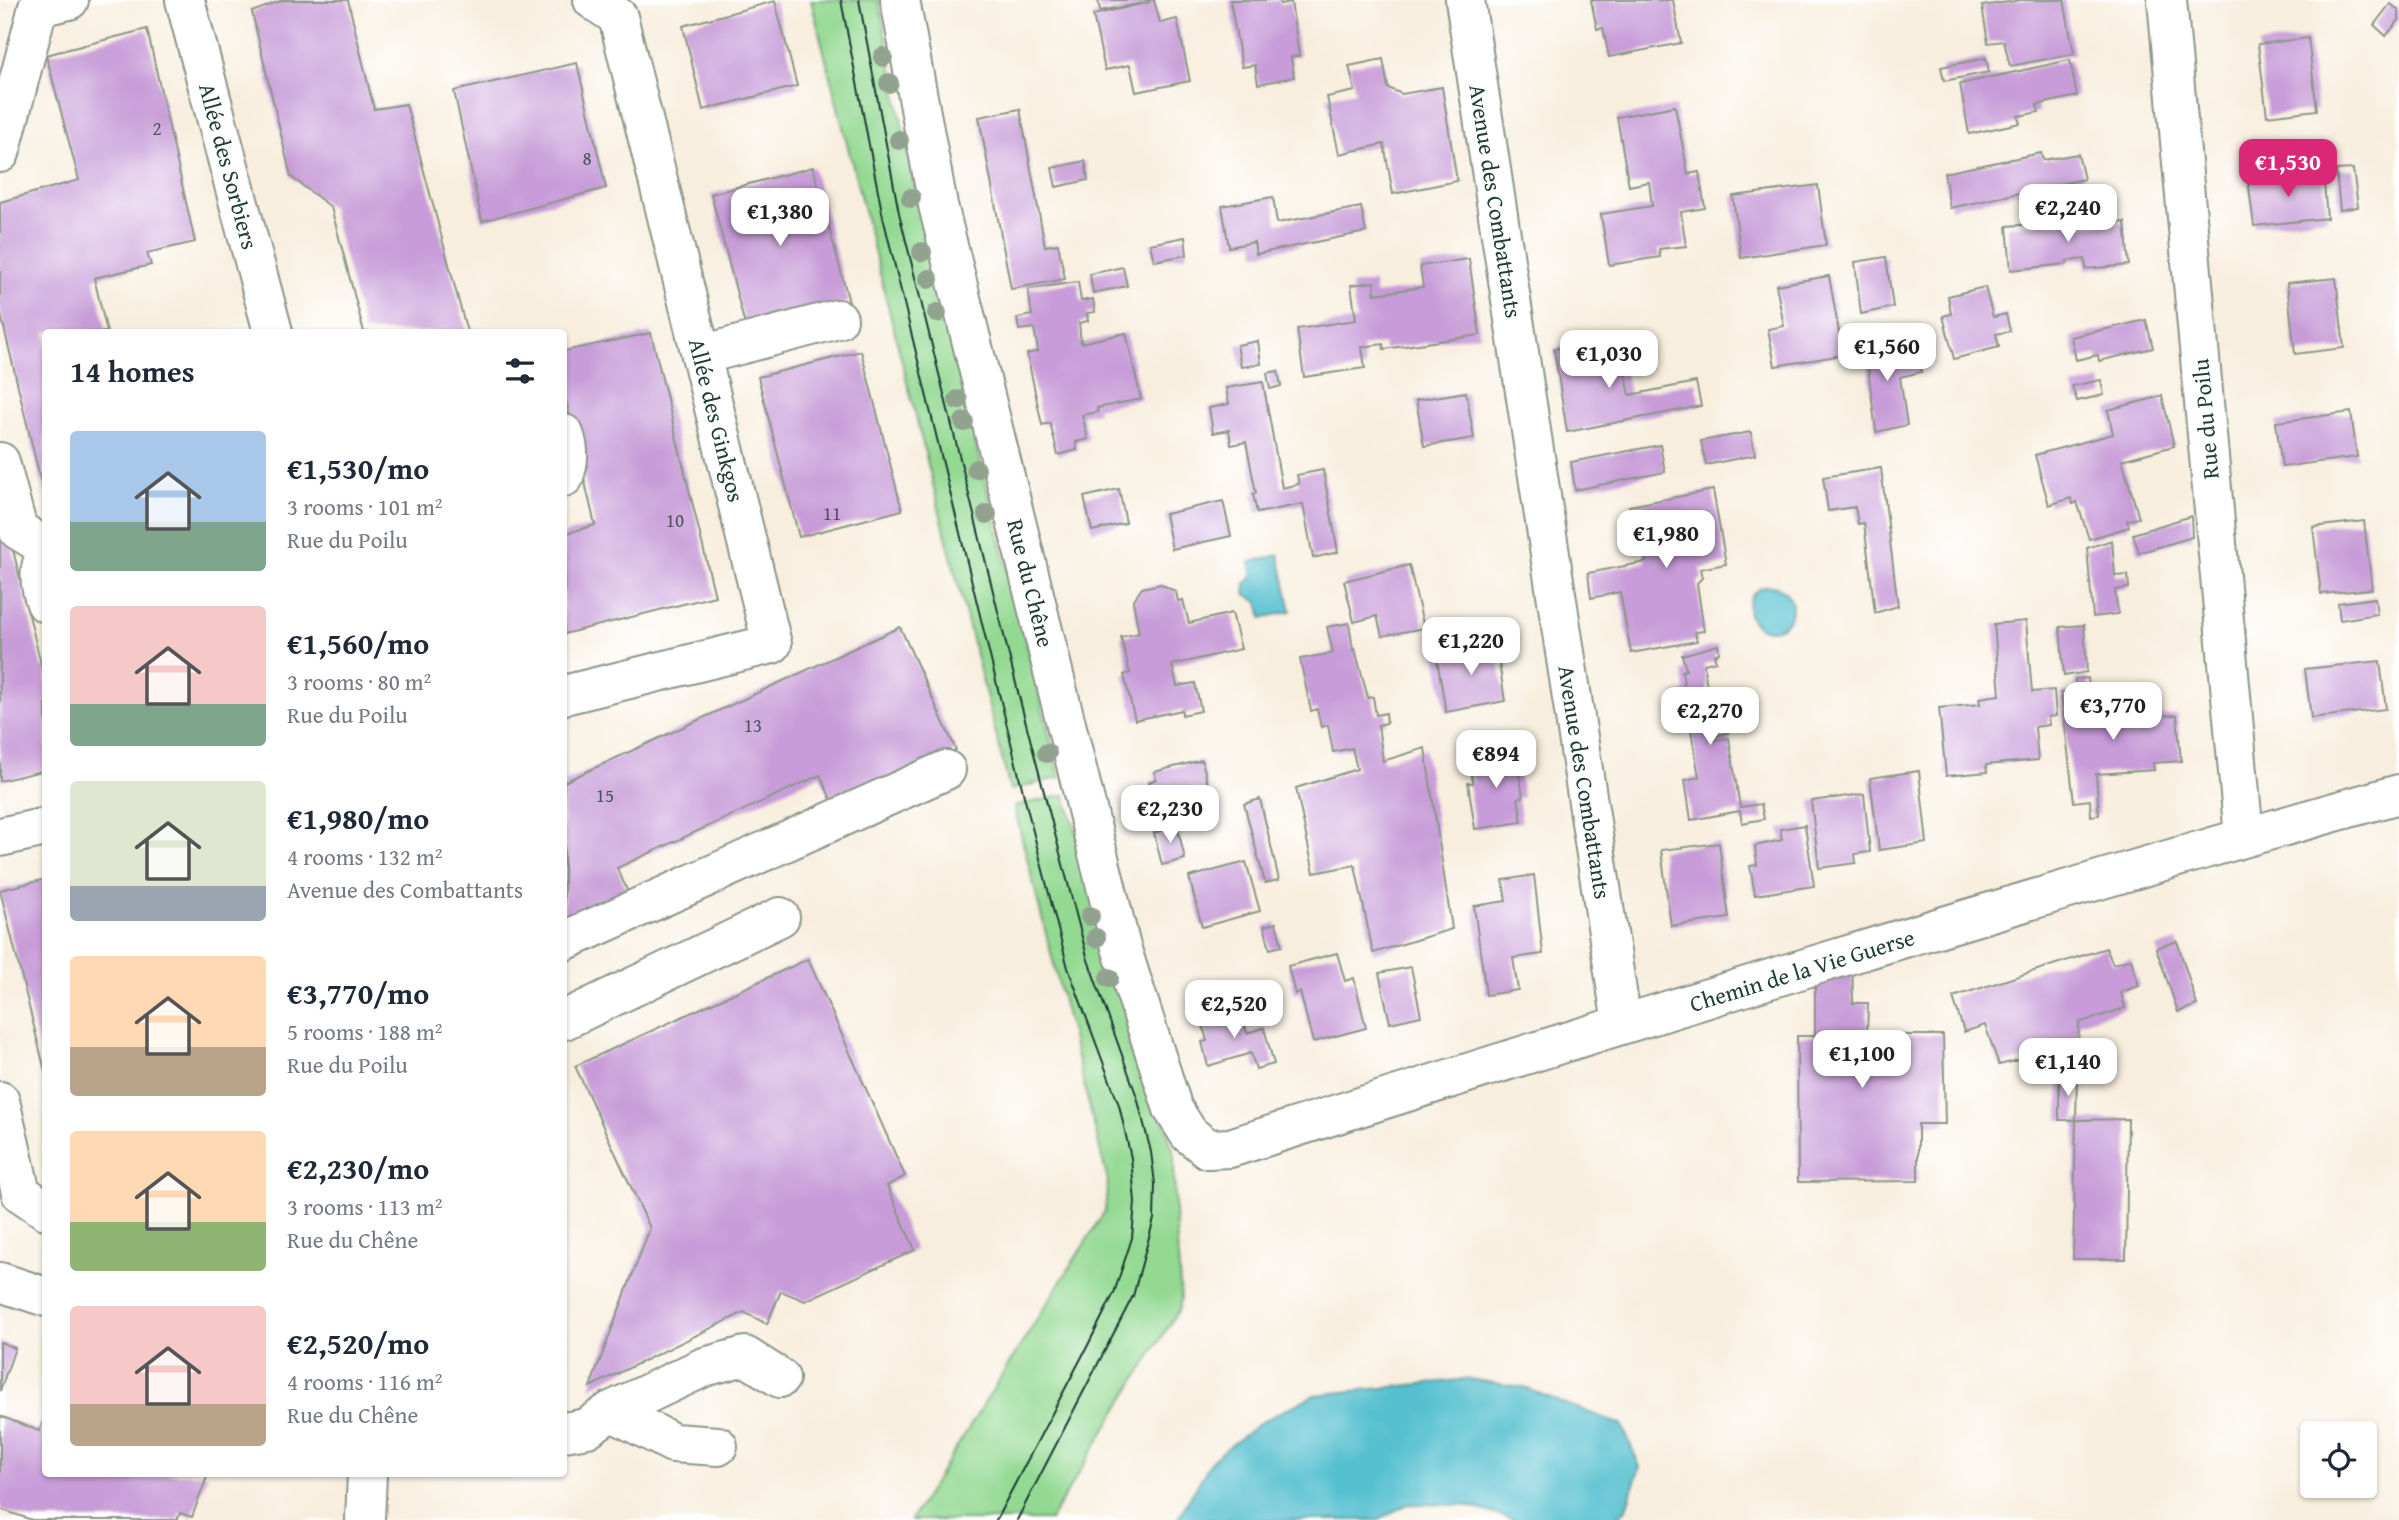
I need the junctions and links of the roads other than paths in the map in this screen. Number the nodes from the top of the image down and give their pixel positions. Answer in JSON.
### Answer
{"nodes":[{"id":1,"x":69,"y":0,"type":"edge"},
{"id":2,"x":185,"y":0,"type":"edge"},
{"id":3,"x":593,"y":0,"type":"edge"},
{"id":4,"x":900,"y":0,"type":"edge"},
{"id":5,"x":1465,"y":0,"type":"edge"},
{"id":6,"x":2167,"y":0,"type":"edge"},
{"id":7,"x":0,"y":153,"type":"edge"},
{"id":8,"x":838,"y":319,"type":"dead end"},
{"id":9,"x":272,"y":329,"type":"edge"},
{"id":10,"x":701,"y":355,"type":"junction"},
{"id":11,"x":567,"y":444,"type":"edge"},
{"id":12,"x":0,"y":462,"type":"edge"},
{"id":13,"x":567,"y":468,"type":"edge"},
{"id":14,"x":42,"y":546,"type":"edge"},
{"id":15,"x":42,"y":560,"type":"edge"},
{"id":16,"x":42,"y":592,"type":"edge"},
{"id":17,"x":567,"y":694,"type":"edge"},
{"id":18,"x":946,"y":770,"type":"dead end"},
{"id":19,"x":2399,"y":794,"type":"edge"},
{"id":20,"x":42,"y":828,"type":"edge"},
{"id":21,"x":0,"y":837,"type":"edge"},
{"id":22,"x":2244,"y":837,"type":"junction"},
{"id":23,"x":780,"y":917,"type":"dead end"},
{"id":24,"x":567,"y":941,"type":"edge"},
{"id":25,"x":567,"y":1019,"type":"edge"},
{"id":26,"x":1622,"y":1024,"type":"junction"},
{"id":27,"x":0,"y":1101,"type":"edge"},
{"id":28,"x":1208,"y":1149,"type":"joint"},
{"id":29,"x":42,"y":1207,"type":"edge"},
{"id":30,"x":0,"y":1282,"type":"edge"},
{"id":31,"x":42,"y":1296,"type":"edge"},
{"id":32,"x":780,"y":1378,"type":"dead end"},
{"id":33,"x":611,"y":1411,"type":"junction"},
{"id":34,"x":567,"y":1432,"type":"edge"},
{"id":35,"x":718,"y":1446,"type":"dead end"},
{"id":36,"x":367,"y":1477,"type":"edge"},
{"id":37,"x":365,"y":1520,"type":"edge"}],
"edges":[{"from":1,"to":7,"type":"street"},
{"from":2,"to":9,"type":"street","name":"Allée des Sorbiers"},
{"from":3,"to":10,"type":"street","name":"Allée des Ginkgos"},
{"from":4,"to":28,"type":"street","name":"Rue du Chêne"},
{"from":5,"to":26,"type":"street","name":"Avenue des Combattants"},
{"from":6,"to":22,"type":"street","name":"Rue du Poilu"},
{"from":8,"to":10,"type":"street"},
{"from":10,"to":17,"type":"street","name":"Allée des Ginkgos"},
{"from":11,"to":13,"type":"street"},
{"from":12,"to":14,"type":"street"},
{"from":15,"to":16,"type":"street"},
{"from":18,"to":24,"type":"street"},
{"from":19,"to":22,"type":"street","name":"Chemin de la Vie Guerse"},
{"from":20,"to":21,"type":"street"},
{"from":22,"to":26,"type":"street","name":"Chemin de la Vie Guerse"},
{"from":23,"to":25,"type":"street"},
{"from":26,"to":28,"type":"street","name":"Chemin de la Vie Guerse"},
{"from":27,"to":29,"type":"street"},
{"from":30,"to":31,"type":"street"},
{"from":32,"to":33,"type":"street"},
{"from":33,"to":34,"type":"street"},
{"from":33,"to":35,"type":"street"},
{"from":36,"to":37,"type":"street"}]}
